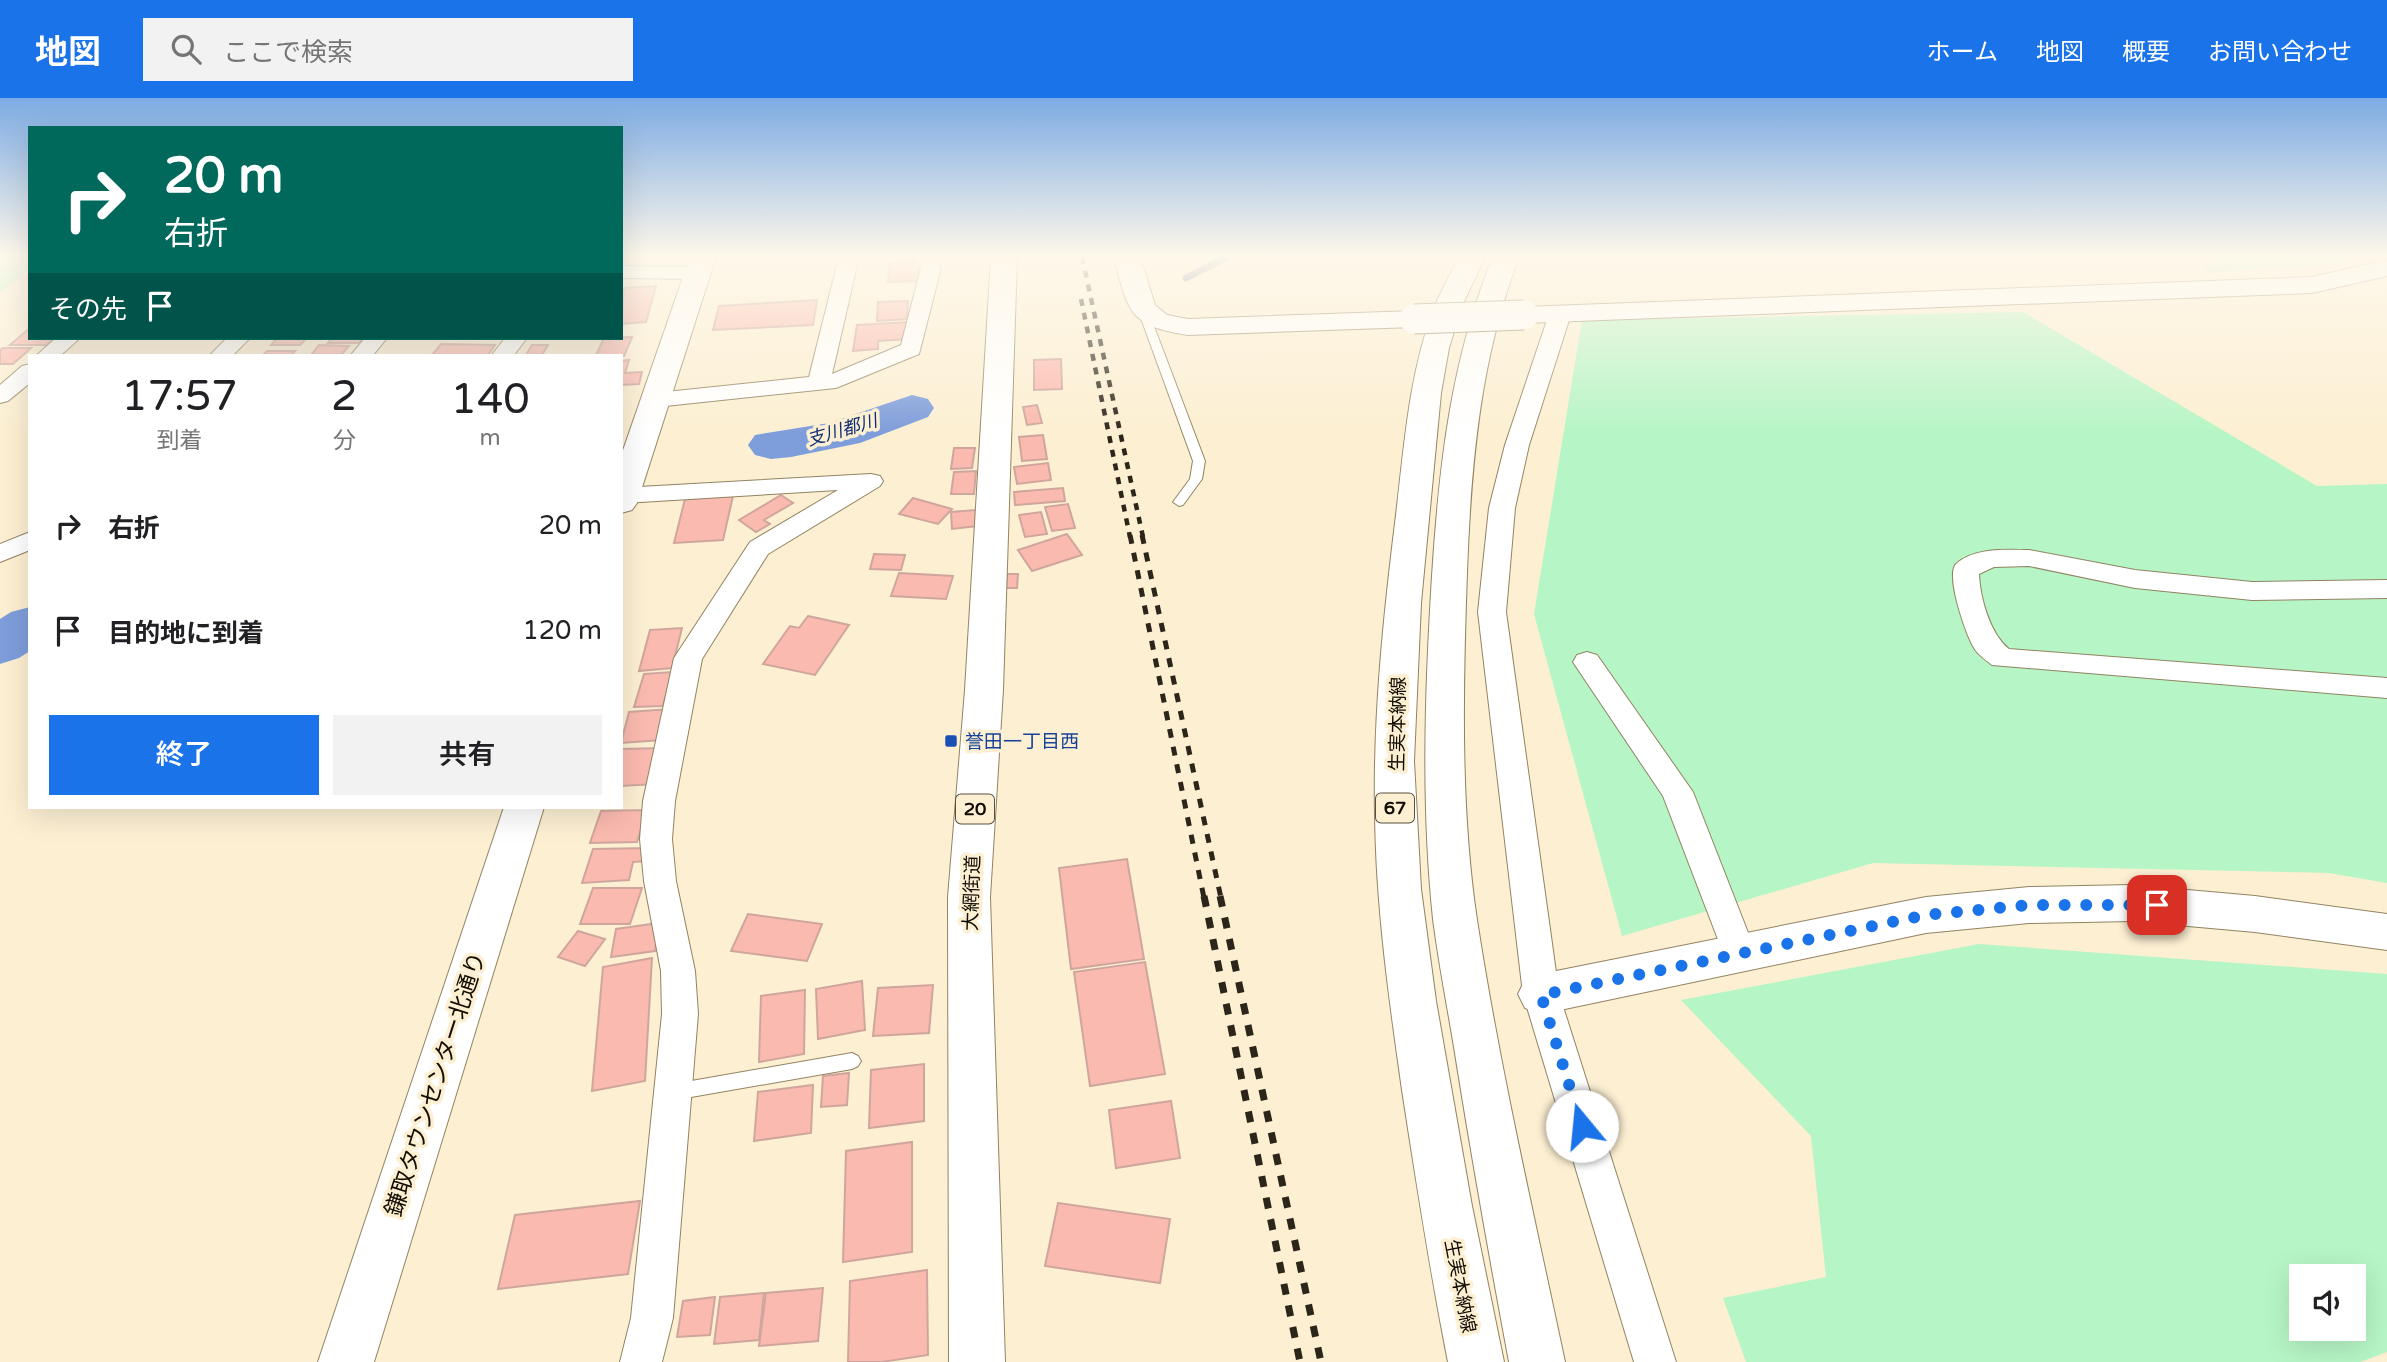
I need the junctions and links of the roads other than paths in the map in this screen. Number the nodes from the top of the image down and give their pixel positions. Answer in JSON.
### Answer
{"nodes":[{"id":1,"x":683,"y":316,"type":"edge"},
{"id":2,"x":835,"y":316,"type":"edge"},
{"id":3,"x":919,"y":316,"type":"edge"},
{"id":4,"x":1001,"y":316,"type":"edge"},
{"id":5,"x":1145,"y":316,"type":"edge"},
{"id":6,"x":1148,"y":316,"type":"edge"},
{"id":7,"x":1445,"y":316,"type":"edge"},
{"id":8,"x":1484,"y":316,"type":"edge"},
{"id":9,"x":1488,"y":316,"type":"edge"},
{"id":10,"x":1559,"y":316,"type":"edge"},
{"id":11,"x":67,"y":340,"type":"edge"},
{"id":12,"x":237,"y":340,"type":"edge"},
{"id":13,"x":374,"y":340,"type":"edge"},
{"id":14,"x":514,"y":340,"type":"edge"},
{"id":15,"x":49,"y":354,"type":"edge"},
{"id":16,"x":222,"y":354,"type":"edge"},
{"id":17,"x":363,"y":354,"type":"edge"},
{"id":18,"x":504,"y":354,"type":"edge"},
{"id":19,"x":28,"y":373,"type":"edge"},
{"id":20,"x":819,"y":383,"type":"junction"},
{"id":21,"x":0,"y":396,"type":"edge"},
{"id":22,"x":656,"y":400,"type":"junction"},
{"id":23,"x":623,"y":496,"type":"edge"},
{"id":24,"x":623,"y":499,"type":"edge"},
{"id":25,"x":1179,"y":502,"type":"dead end"},
{"id":26,"x":28,"y":541,"type":"edge"},
{"id":27,"x":0,"y":554,"type":"edge"},
{"id":28,"x":2387,"y":589,"type":"edge"},
{"id":29,"x":1587,"y":662,"type":"dead end"},
{"id":30,"x":2387,"y":688,"type":"edge"},
{"id":31,"x":523,"y":809,"type":"edge"},
{"id":32,"x":2387,"y":932,"type":"edge"},
{"id":33,"x":1739,"y":953,"type":"junction"},
{"id":34,"x":1541,"y":995,"type":"junction"},
{"id":35,"x":852,"y":1061,"type":"dead end"},
{"id":36,"x":673,"y":1092,"type":"junction"},
{"id":37,"x":346,"y":1362,"type":"edge"},
{"id":38,"x":641,"y":1362,"type":"edge"},
{"id":39,"x":978,"y":1362,"type":"edge"},
{"id":40,"x":1476,"y":1362,"type":"edge"},
{"id":41,"x":1537,"y":1362,"type":"edge"},
{"id":42,"x":1656,"y":1362,"type":"edge"}],
"edges":[{"from":1,"to":22,"type":"main road"},
{"from":2,"to":20,"type":"street"},
{"from":3,"to":20,"type":"street"},
{"from":4,"to":39,"type":"main road","name":"大網街道","number":"20"},
{"from":5,"to":25,"type":"lane"},
{"from":6,"to":9,"type":"main road","bridge":true},
{"from":7,"to":40,"type":"main road","name":"生実本納線","number":"67"},
{"from":8,"to":41,"type":"main road"},
{"from":10,"to":34,"type":"street"},
{"from":11,"to":15,"type":"street"},
{"from":12,"to":16,"type":"street"},
{"from":13,"to":17,"type":"street"},
{"from":14,"to":18,"type":"street"},
{"from":19,"to":21,"type":"street"},
{"from":20,"to":22,"type":"street"},
{"from":22,"to":23,"type":"main road"},
{"from":24,"to":36,"type":"street"},
{"from":26,"to":27,"type":"street"},
{"from":28,"to":30,"type":"street"},
{"from":29,"to":33,"type":"street"},
{"from":31,"to":37,"type":"main road","name":"鎌取タウンセンター北通り"},
{"from":32,"to":33,"type":"main road"},
{"from":33,"to":34,"type":"main road"},
{"from":34,"to":42,"type":"street"},
{"from":35,"to":36,"type":"lane"},
{"from":36,"to":38,"type":"street"}]}
